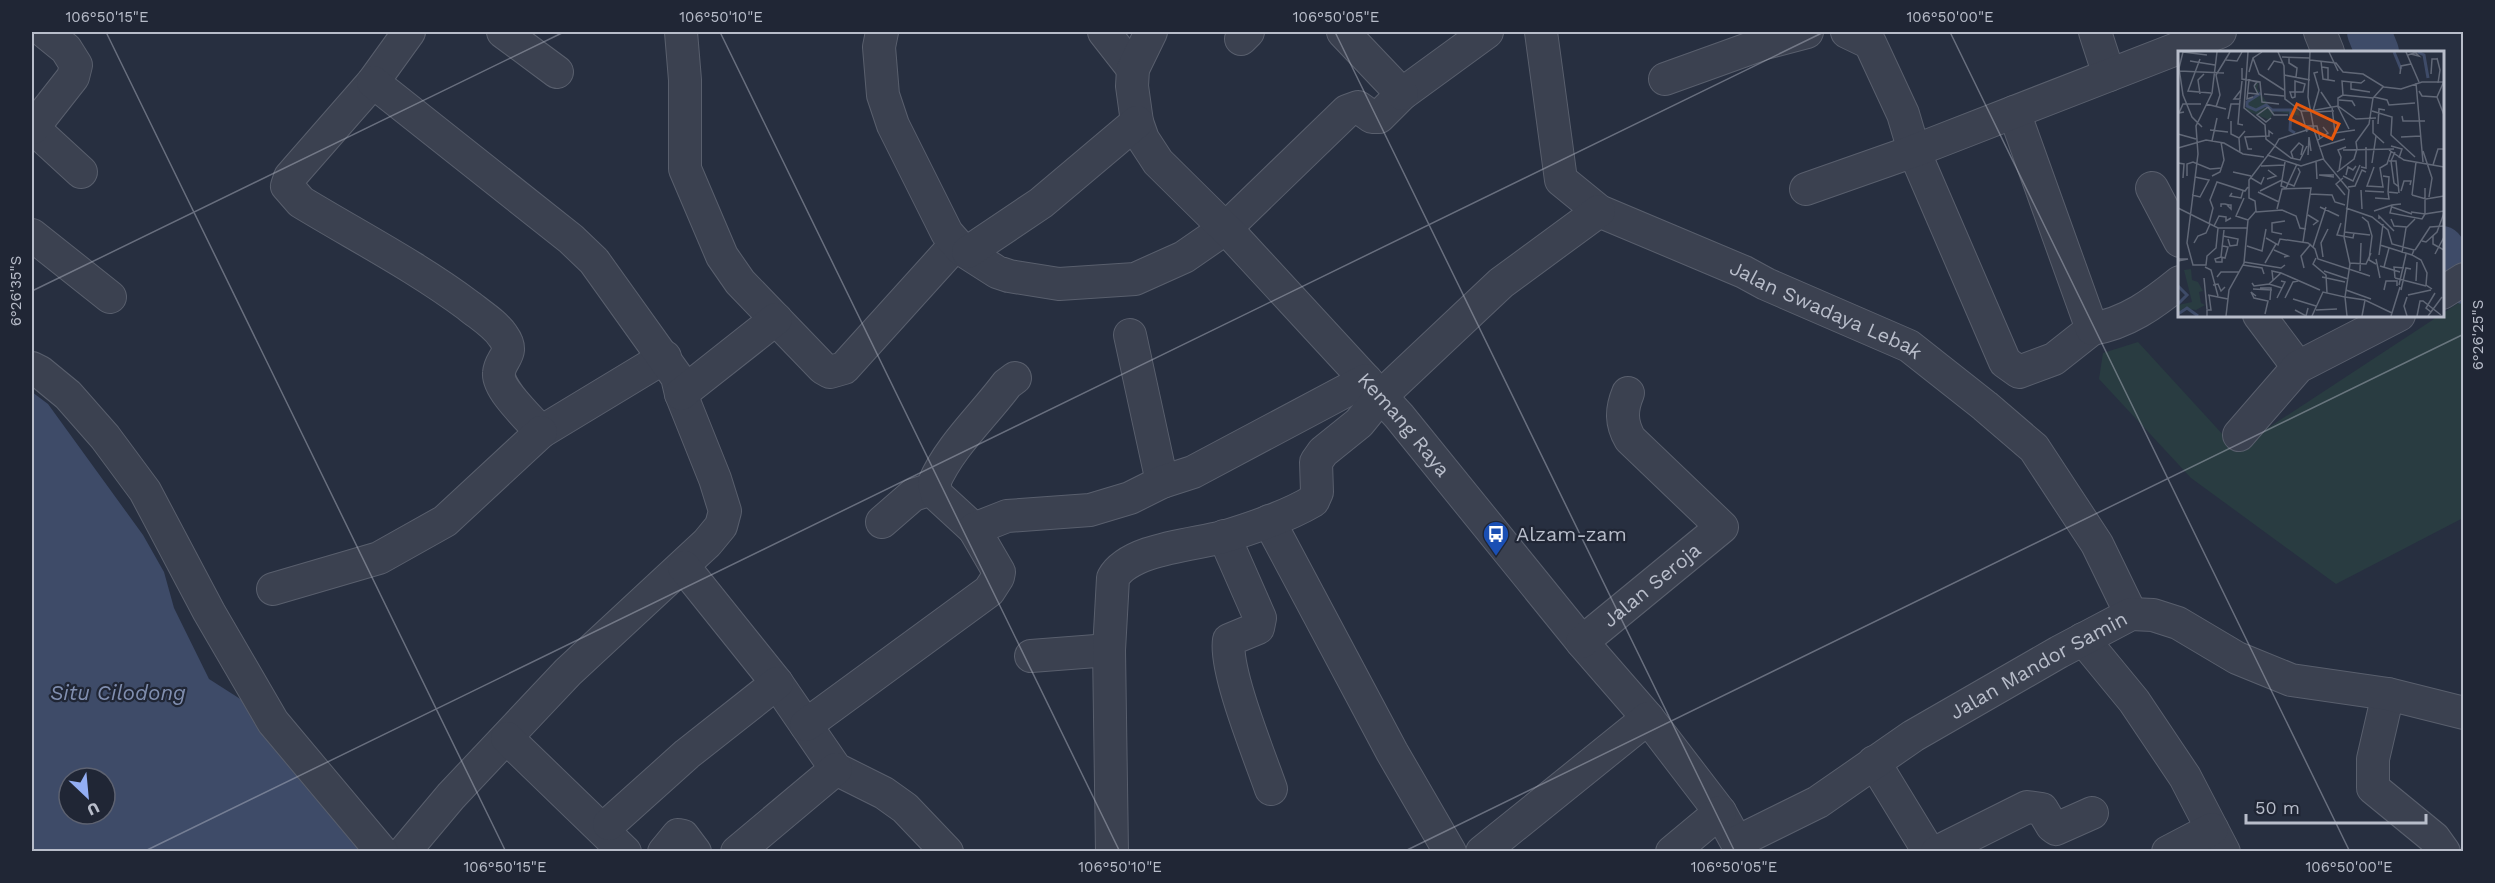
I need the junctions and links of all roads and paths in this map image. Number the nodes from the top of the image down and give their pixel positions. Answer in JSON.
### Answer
{"nodes":[{"id":1,"x":45,"y":32,"type":"edge"},
{"id":2,"x":409,"y":32,"type":"edge"},
{"id":3,"x":503,"y":32,"type":"edge"},
{"id":4,"x":681,"y":32,"type":"edge"},
{"id":5,"x":882,"y":32,"type":"edge"},
{"id":6,"x":1104,"y":32,"type":"edge"},
{"id":7,"x":1151,"y":32,"type":"edge"},
{"id":8,"x":1343,"y":32,"type":"edge"},
{"id":9,"x":1487,"y":32,"type":"edge"},
{"id":10,"x":1541,"y":32,"type":"edge"},
{"id":11,"x":1807,"y":32,"type":"edge"},
{"id":12,"x":1846,"y":32,"type":"edge"},
{"id":13,"x":2095,"y":32,"type":"edge"},
{"id":14,"x":2220,"y":32,"type":"edge"},
{"id":15,"x":2320,"y":32,"type":"edge"},
{"id":16,"x":2328,"y":51,"type":"edge"},
{"id":17,"x":1133,"y":69,"type":"junction"},
{"id":18,"x":557,"y":72,"type":"dead end"},
{"id":19,"x":2109,"y":75,"type":"junction"},
{"id":20,"x":1665,"y":79,"type":"dead end"},
{"id":21,"x":373,"y":82,"type":"junction"},
{"id":22,"x":1402,"y":94,"type":"junction"},
{"id":23,"x":2014,"y":112,"type":"junction"},
{"id":24,"x":1137,"y":122,"type":"junction"},
{"id":25,"x":32,"y":127,"type":"edge"},
{"id":26,"x":1914,"y":151,"type":"junction"},
{"id":27,"x":81,"y":172,"type":"dead end"},
{"id":28,"x":2152,"y":188,"type":"dead end"},
{"id":29,"x":1806,"y":189,"type":"dead end"},
{"id":30,"x":1599,"y":211,"type":"junction"},
{"id":31,"x":1226,"y":228,"type":"junction"},
{"id":32,"x":32,"y":235,"type":"edge"},
{"id":33,"x":2178,"y":237,"type":"edge"},
{"id":34,"x":962,"y":248,"type":"junction"},
{"id":35,"x":2178,"y":283,"type":"edge"},
{"id":36,"x":110,"y":297,"type":"dead end"},
{"id":37,"x":2260,"y":316,"type":"edge"},
{"id":38,"x":2397,"y":316,"type":"edge"},
{"id":39,"x":776,"y":319,"type":"junction"},
{"id":40,"x":2092,"y":329,"type":"junction"},
{"id":41,"x":1130,"y":335,"type":"dead end"},
{"id":42,"x":664,"y":357,"type":"junction"},
{"id":43,"x":2298,"y":367,"type":"junction"},
{"id":44,"x":32,"y":368,"type":"edge"},
{"id":45,"x":1015,"y":378,"type":"dead end"},
{"id":46,"x":1374,"y":388,"type":"junction"},
{"id":47,"x":1628,"y":393,"type":"dead end"},
{"id":48,"x":681,"y":394,"type":"junction"},
{"id":49,"x":541,"y":432,"type":"junction"},
{"id":50,"x":2239,"y":435,"type":"dead end"},
{"id":51,"x":1162,"y":482,"type":"junction"},
{"id":52,"x":935,"y":488,"type":"junction"},
{"id":53,"x":1269,"y":521,"type":"junction"},
{"id":54,"x":882,"y":522,"type":"dead end"},
{"id":55,"x":974,"y":529,"type":"junction"},
{"id":56,"x":1224,"y":536,"type":"junction"},
{"id":57,"x":684,"y":567,"type":"junction"},
{"id":58,"x":273,"y":590,"type":"dead end"},
{"id":59,"x":2131,"y":614,"type":"junction"},
{"id":60,"x":2083,"y":639,"type":"junction"},
{"id":61,"x":1582,"y":642,"type":"junction"},
{"id":62,"x":1109,"y":650,"type":"junction"},
{"id":63,"x":1031,"y":656,"type":"dead end"},
{"id":64,"x":777,"y":683,"type":"junction"},
{"id":65,"x":2388,"y":694,"type":"junction"},
{"id":66,"x":2463,"y":714,"type":"edge"},
{"id":67,"x":1648,"y":718,"type":"junction"},
{"id":68,"x":806,"y":725,"type":"junction"},
{"id":69,"x":507,"y":738,"type":"junction"},
{"id":70,"x":1874,"y":762,"type":"junction"},
{"id":71,"x":836,"y":769,"type":"junction"},
{"id":72,"x":1271,"y":789,"type":"dead end"},
{"id":73,"x":1720,"y":812,"type":"junction"},
{"id":74,"x":2092,"y":813,"type":"dead end"},
{"id":75,"x":609,"y":824,"type":"dead end"},
{"id":76,"x":2218,"y":840,"type":"edge"},
{"id":77,"x":1739,"y":847,"type":"edge"},
{"id":78,"x":382,"y":852,"type":"edge"},
{"id":79,"x":404,"y":852,"type":"edge"},
{"id":80,"x":625,"y":852,"type":"edge"},
{"id":81,"x":663,"y":852,"type":"edge"},
{"id":82,"x":695,"y":852,"type":"edge"},
{"id":83,"x":737,"y":852,"type":"edge"},
{"id":84,"x":947,"y":852,"type":"edge"},
{"id":85,"x":1113,"y":852,"type":"edge"},
{"id":86,"x":1450,"y":852,"type":"edge"},
{"id":87,"x":1482,"y":852,"type":"edge"},
{"id":88,"x":1672,"y":852,"type":"edge"},
{"id":89,"x":1929,"y":852,"type":"edge"},
{"id":90,"x":1937,"y":852,"type":"edge"},
{"id":91,"x":2168,"y":852,"type":"edge"},
{"id":92,"x":2444,"y":852,"type":"edge"}],
"edges":[{"from":1,"to":25,"type":"street"},
{"from":2,"to":21,"type":"street"},
{"from":3,"to":18,"type":"street"},
{"from":4,"to":39,"type":"street"},
{"from":5,"to":34,"type":"street"},
{"from":6,"to":17,"type":"street"},
{"from":7,"to":17,"type":"street","name":"Kemang Raya"},
{"from":8,"to":22,"type":"street"},
{"from":9,"to":22,"type":"street"},
{"from":10,"to":30,"type":"street","name":"Jalan Swadaya Lebak"},
{"from":11,"to":20,"type":"street"},
{"from":12,"to":26,"type":"street"},
{"from":13,"to":19,"type":"street"},
{"from":14,"to":19,"type":"street"},
{"from":15,"to":16,"type":"street"},
{"from":17,"to":24,"type":"street","name":"Kemang Raya"},
{"from":19,"to":23,"type":"street"},
{"from":21,"to":42,"type":"street"},
{"from":21,"to":49,"type":"street"},
{"from":22,"to":31,"type":"street"},
{"from":23,"to":26,"type":"street"},
{"from":23,"to":40,"type":"street"},
{"from":24,"to":31,"type":"street","name":"Kemang Raya"},
{"from":24,"to":34,"type":"street"},
{"from":25,"to":27,"type":"street"},
{"from":26,"to":29,"type":"street"},
{"from":26,"to":40,"type":"street"},
{"from":28,"to":33,"type":"street"},
{"from":30,"to":46,"type":"street"},
{"from":30,"to":59,"type":"street","name":"Jalan Swadaya Lebak"},
{"from":31,"to":34,"type":"street"},
{"from":31,"to":46,"type":"street","name":"Kemang Raya"},
{"from":32,"to":36,"type":"street"},
{"from":34,"to":39,"type":"street"},
{"from":35,"to":40,"type":"street"},
{"from":37,"to":43,"type":"street"},
{"from":38,"to":43,"type":"street"},
{"from":39,"to":48,"type":"street"},
{"from":41,"to":51,"type":"street"},
{"from":42,"to":48,"type":"street"},
{"from":42,"to":49,"type":"street"},
{"from":43,"to":50,"type":"street"},
{"from":44,"to":78,"type":"street"},
{"from":45,"to":52,"type":"street"},
{"from":46,"to":51,"type":"street"},
{"from":46,"to":53,"type":"street"},
{"from":46,"to":61,"type":"street","name":"Kemang Raya"},
{"from":47,"to":61,"type":"street","name":"Jalan Seroja"},
{"from":48,"to":57,"type":"street"},
{"from":49,"to":58,"type":"street"},
{"from":51,"to":55,"type":"street"},
{"from":52,"to":54,"type":"street"},
{"from":52,"to":55,"type":"street"},
{"from":53,"to":56,"type":"street"},
{"from":53,"to":86,"type":"street"},
{"from":55,"to":68,"type":"street"},
{"from":56,"to":62,"type":"street"},
{"from":56,"to":72,"type":"street"},
{"from":57,"to":64,"type":"street"},
{"from":57,"to":69,"type":"street"},
{"from":59,"to":60,"type":"street","name":"Jalan Mandor Samin"},
{"from":59,"to":65,"type":"street","name":"Jalan Mandor Samin"},
{"from":60,"to":70,"type":"street","name":"Jalan Mandor Samin"},
{"from":60,"to":76,"type":"street"},
{"from":61,"to":67,"type":"street","name":"Kemang Raya"},
{"from":62,"to":63,"type":"street"},
{"from":62,"to":85,"type":"street"},
{"from":64,"to":68,"type":"street"},
{"from":64,"to":75,"type":"street"},
{"from":65,"to":66,"type":"street","name":"Jalan Mandor Samin"},
{"from":65,"to":92,"type":"street"},
{"from":67,"to":73,"type":"street","name":"Kemang Raya"},
{"from":67,"to":87,"type":"street"},
{"from":68,"to":71,"type":"street"},
{"from":69,"to":79,"type":"street"},
{"from":69,"to":80,"type":"street"},
{"from":70,"to":77,"type":"street","name":"Jalan Mandor Samin"},
{"from":70,"to":89,"type":"street"},
{"from":71,"to":83,"type":"street"},
{"from":71,"to":84,"type":"street"},
{"from":73,"to":77,"type":"street","name":"Kemang Raya"},
{"from":73,"to":88,"type":"street"},
{"from":74,"to":90,"type":"street"},
{"from":76,"to":91,"type":"street"},
{"from":81,"to":82,"type":"street"}]}
